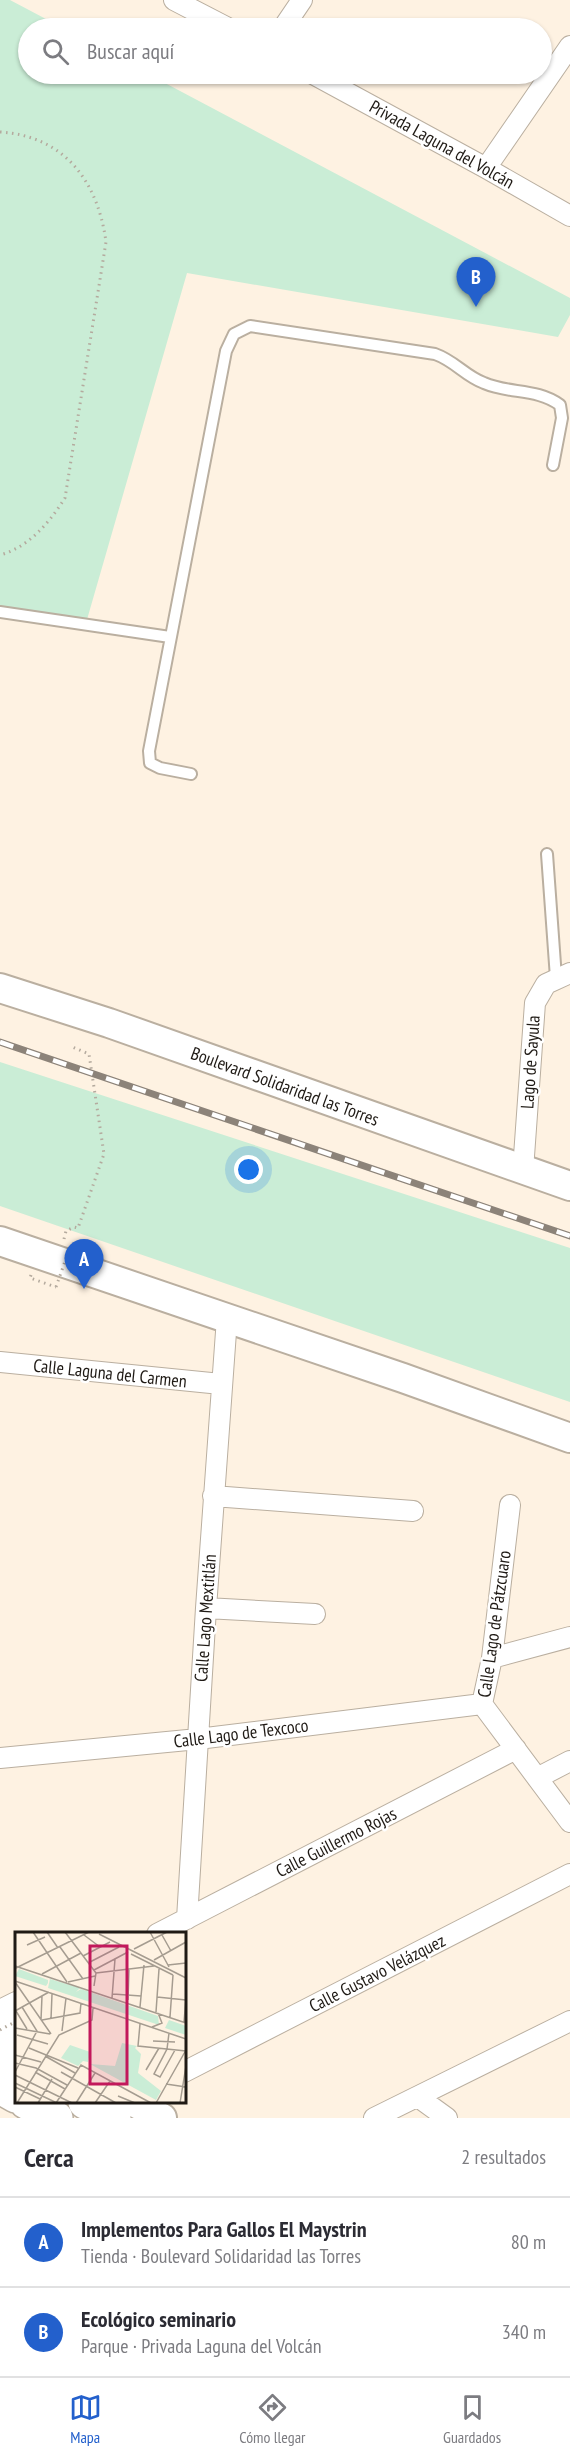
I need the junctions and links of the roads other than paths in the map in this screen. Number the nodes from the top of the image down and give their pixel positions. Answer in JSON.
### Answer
{"nodes":[{"id":1,"x":174,"y":0,"type":"edge"},
{"id":2,"x":302,"y":0,"type":"edge"},
{"id":3,"x":209,"y":18,"type":"edge"},
{"id":4,"x":290,"y":18,"type":"edge"},
{"id":5,"x":570,"y":46,"type":"edge"},
{"id":6,"x":552,"y":72,"type":"edge"},
{"id":7,"x":331,"y":84,"type":"edge"},
{"id":8,"x":544,"y":84,"type":"edge"},
{"id":9,"x":486,"y":168,"type":"junction"},
{"id":10,"x":570,"y":216,"type":"edge"},
{"id":11,"x":553,"y":465,"type":"dead end"},
{"id":12,"x":0,"y":612,"type":"edge"},
{"id":13,"x":170,"y":637,"type":"junction"},
{"id":14,"x":191,"y":774,"type":"dead end"},
{"id":15,"x":547,"y":854,"type":"dead end"},
{"id":16,"x":563,"y":975,"type":"edge"},
{"id":17,"x":0,"y":988,"type":"edge"},
{"id":18,"x":523,"y":1170,"type":"junction"},
{"id":19,"x":570,"y":1186,"type":"edge"},
{"id":20,"x":0,"y":1241,"type":"edge"},
{"id":21,"x":227,"y":1318,"type":"junction"},
{"id":22,"x":0,"y":1362,"type":"edge"},
{"id":23,"x":221,"y":1384,"type":"junction"},
{"id":24,"x":570,"y":1438,"type":"edge"},
{"id":25,"x":213,"y":1496,"type":"junction"},
{"id":26,"x":510,"y":1505,"type":"dead end"},
{"id":27,"x":413,"y":1511,"type":"dead end"},
{"id":28,"x":206,"y":1608,"type":"junction"},
{"id":29,"x":315,"y":1614,"type":"dead end"},
{"id":30,"x":570,"y":1637,"type":"edge"},
{"id":31,"x":492,"y":1658,"type":"junction"},
{"id":32,"x":482,"y":1704,"type":"junction"},
{"id":33,"x":198,"y":1739,"type":"junction"},
{"id":34,"x":516,"y":1749,"type":"junction"},
{"id":35,"x":0,"y":1758,"type":"edge"},
{"id":36,"x":570,"y":1761,"type":"edge"},
{"id":37,"x":537,"y":1779,"type":"junction"},
{"id":38,"x":570,"y":1822,"type":"edge"},
{"id":39,"x":570,"y":1874,"type":"edge"},
{"id":40,"x":186,"y":1919,"type":"junction"},
{"id":41,"x":161,"y":1932,"type":"edge"},
{"id":42,"x":15,"y":2004,"type":"edge"},
{"id":43,"x":7,"y":2021,"type":"edge"},
{"id":44,"x":568,"y":2026,"type":"edge"},
{"id":45,"x":0,"y":2052,"type":"edge"},
{"id":46,"x":15,"y":2061,"type":"edge"},
{"id":47,"x":186,"y":2071,"type":"edge"},
{"id":48,"x":0,"y":2087,"type":"edge"},
{"id":49,"x":15,"y":2095,"type":"edge"},
{"id":50,"x":418,"y":2097,"type":"junction"},
{"id":51,"x":28,"y":2103,"type":"edge"},
{"id":52,"x":87,"y":2103,"type":"edge"},
{"id":53,"x":136,"y":2103,"type":"edge"},
{"id":54,"x":56,"y":2118,"type":"edge"},
{"id":55,"x":114,"y":2118,"type":"edge"},
{"id":56,"x":162,"y":2118,"type":"edge"},
{"id":57,"x":374,"y":2118,"type":"edge"},
{"id":58,"x":447,"y":2118,"type":"edge"}],
"edges":[{"from":1,"to":3,"type":"street"},
{"from":2,"to":4,"type":"street"},
{"from":5,"to":6,"type":"street"},
{"from":7,"to":9,"type":"street","name":"Privada Laguna del Volcán"},
{"from":8,"to":9,"type":"street"},
{"from":9,"to":10,"type":"street","name":"Privada Laguna del Volcán"},
{"from":11,"to":13,"type":"lane"},
{"from":12,"to":13,"type":"lane"},
{"from":13,"to":14,"type":"lane"},
{"from":15,"to":16,"type":"lane"},
{"from":16,"to":18,"type":"street","name":"Lago de Sayula"},
{"from":17,"to":18,"type":"main road","name":"Boulevard Solidaridad las Torres"},
{"from":18,"to":19,"type":"main road","name":"Boulevard Solidaridad las Torres"},
{"from":20,"to":21,"type":"main road"},
{"from":21,"to":23,"type":"street","name":"Calle Lago Mextitlán"},
{"from":21,"to":24,"type":"main road"},
{"from":22,"to":23,"type":"street","name":"Calle Laguna del Carmen"},
{"from":23,"to":25,"type":"street","name":"Calle Lago Mextitlán"},
{"from":25,"to":27,"type":"street"},
{"from":25,"to":28,"type":"street","name":"Calle Lago Mextitlán"},
{"from":26,"to":31,"type":"street","name":"Calle Lago de Pátzcuaro"},
{"from":28,"to":29,"type":"street"},
{"from":28,"to":33,"type":"street","name":"Calle Lago Mextitlán"},
{"from":30,"to":31,"type":"street"},
{"from":31,"to":32,"type":"street","name":"Calle Lago de Pátzcuaro"},
{"from":32,"to":33,"type":"street","name":"Calle Lago de Texcoco"},
{"from":32,"to":34,"type":"street","name":"Calle Lago de Pátzcuaro"},
{"from":33,"to":35,"type":"street","name":"Calle Lago de Texcoco"},
{"from":33,"to":40,"type":"street","name":"Calle Lago Mextitlán"},
{"from":34,"to":37,"type":"street","name":"Calle Lago de Pátzcuaro"},
{"from":34,"to":40,"type":"street","name":"Calle Guillermo Rojas"},
{"from":36,"to":37,"type":"street"},
{"from":37,"to":38,"type":"street","name":"Calle Lago de Pátzcuaro"},
{"from":39,"to":47,"type":"street","name":"Calle Gustavo Velázquez"},
{"from":40,"to":41,"type":"street","name":"Calle Guillermo Rojas"},
{"from":42,"to":43,"type":"street"},
{"from":44,"to":50,"type":"street"},
{"from":45,"to":46,"type":"highway"},
{"from":48,"to":49,"type":"highway"},
{"from":50,"to":57,"type":"street"},
{"from":50,"to":58,"type":"street"},
{"from":51,"to":54,"type":"highway"},
{"from":52,"to":55,"type":"highway"},
{"from":53,"to":56,"type":"main road"}]}
